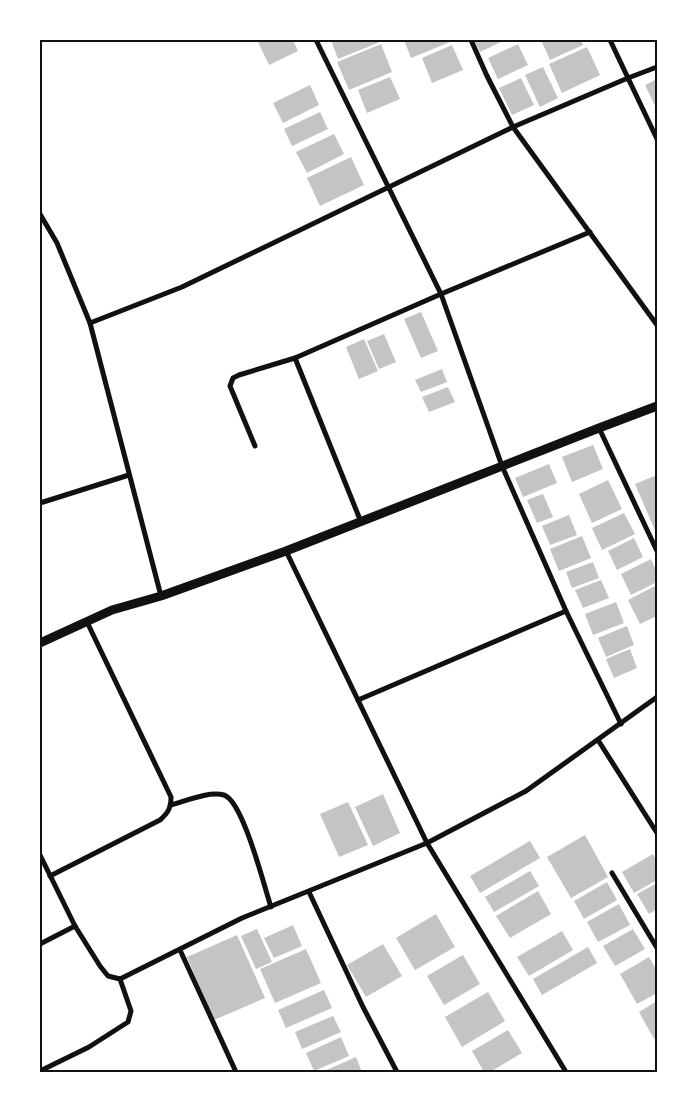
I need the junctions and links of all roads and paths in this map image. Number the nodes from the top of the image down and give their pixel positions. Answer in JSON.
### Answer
{"nodes":[{"id":1,"x":316,"y":40,"type":"edge"},
{"id":2,"x":471,"y":40,"type":"edge"},
{"id":3,"x":610,"y":40,"type":"edge"},
{"id":4,"x":657,"y":67,"type":"edge"},
{"id":5,"x":628,"y":78,"type":"junction"},
{"id":6,"x":513,"y":127,"type":"junction"},
{"id":7,"x":657,"y":139,"type":"edge"},
{"id":8,"x":388,"y":189,"type":"junction"},
{"id":9,"x":40,"y":214,"type":"edge"},
{"id":10,"x":590,"y":232,"type":"junction"},
{"id":11,"x":441,"y":294,"type":"junction"},
{"id":12,"x":90,"y":323,"type":"junction"},
{"id":13,"x":657,"y":325,"type":"edge"},
{"id":14,"x":295,"y":358,"type":"junction"},
{"id":15,"x":657,"y":406,"type":"edge"},
{"id":16,"x":599,"y":428,"type":"junction"},
{"id":17,"x":255,"y":446,"type":"dead end"},
{"id":18,"x":502,"y":466,"type":"junction"},
{"id":19,"x":129,"y":475,"type":"junction"},
{"id":20,"x":40,"y":504,"type":"edge"},
{"id":21,"x":362,"y":522,"type":"junction"},
{"id":22,"x":657,"y":551,"type":"edge"},
{"id":23,"x":286,"y":552,"type":"junction"},
{"id":24,"x":161,"y":596,"type":"junction"},
{"id":25,"x":566,"y":611,"type":"junction"},
{"id":26,"x":87,"y":622,"type":"junction"},
{"id":27,"x":40,"y":643,"type":"edge"},
{"id":28,"x":657,"y":697,"type":"edge"},
{"id":29,"x":358,"y":700,"type":"junction"},
{"id":30,"x":621,"y":724,"type":"junction"},
{"id":31,"x":598,"y":740,"type":"junction"},
{"id":32,"x":171,"y":805,"type":"junction"},
{"id":33,"x":657,"y":833,"type":"edge"},
{"id":34,"x":427,"y":843,"type":"junction"},
{"id":35,"x":40,"y":855,"type":"edge"},
{"id":36,"x":612,"y":873,"type":"dead end"},
{"id":37,"x":50,"y":876,"type":"junction"},
{"id":38,"x":309,"y":892,"type":"junction"},
{"id":39,"x":271,"y":907,"type":"junction"},
{"id":40,"x":75,"y":926,"type":"junction"},
{"id":41,"x":40,"y":944,"type":"edge"},
{"id":42,"x":657,"y":948,"type":"edge"},
{"id":43,"x":180,"y":950,"type":"junction"},
{"id":44,"x":120,"y":979,"type":"junction"},
{"id":45,"x":40,"y":1072,"type":"edge"},
{"id":46,"x":236,"y":1072,"type":"edge"},
{"id":47,"x":397,"y":1072,"type":"edge"},
{"id":48,"x":566,"y":1072,"type":"edge"}],
"edges":[{"from":1,"to":8,"type":"street"},
{"from":2,"to":6,"type":"street"},
{"from":3,"to":5,"type":"street"},
{"from":4,"to":5,"type":"street"},
{"from":5,"to":6,"type":"street"},
{"from":5,"to":7,"type":"street"},
{"from":6,"to":8,"type":"street"},
{"from":6,"to":10,"type":"street"},
{"from":8,"to":11,"type":"street"},
{"from":8,"to":12,"type":"street"},
{"from":9,"to":12,"type":"street"},
{"from":10,"to":11,"type":"street"},
{"from":10,"to":13,"type":"street"},
{"from":11,"to":14,"type":"street"},
{"from":11,"to":18,"type":"street"},
{"from":12,"to":19,"type":"street"},
{"from":14,"to":17,"type":"street"},
{"from":14,"to":21,"type":"street"},
{"from":15,"to":16,"type":"street"},
{"from":16,"to":18,"type":"street"},
{"from":16,"to":22,"type":"street"},
{"from":18,"to":21,"type":"street"},
{"from":18,"to":25,"type":"street"},
{"from":19,"to":20,"type":"street"},
{"from":19,"to":24,"type":"street"},
{"from":21,"to":23,"type":"street"},
{"from":23,"to":24,"type":"street"},
{"from":23,"to":29,"type":"street"},
{"from":24,"to":26,"type":"street"},
{"from":25,"to":29,"type":"street"},
{"from":25,"to":30,"type":"street"},
{"from":26,"to":27,"type":"street"},
{"from":26,"to":32,"type":"street"},
{"from":28,"to":30,"type":"street"},
{"from":29,"to":34,"type":"street"},
{"from":30,"to":31,"type":"street"},
{"from":31,"to":33,"type":"street"},
{"from":31,"to":34,"type":"street"},
{"from":32,"to":37,"type":"street"},
{"from":32,"to":39,"type":"street"},
{"from":34,"to":38,"type":"street"},
{"from":34,"to":48,"type":"street"},
{"from":35,"to":37,"type":"street"},
{"from":36,"to":42,"type":"street"},
{"from":37,"to":40,"type":"street"},
{"from":38,"to":39,"type":"street"},
{"from":38,"to":47,"type":"street"},
{"from":39,"to":43,"type":"street"},
{"from":40,"to":41,"type":"street"},
{"from":40,"to":44,"type":"street"},
{"from":43,"to":44,"type":"street"},
{"from":43,"to":46,"type":"street"},
{"from":44,"to":45,"type":"street"}]}
